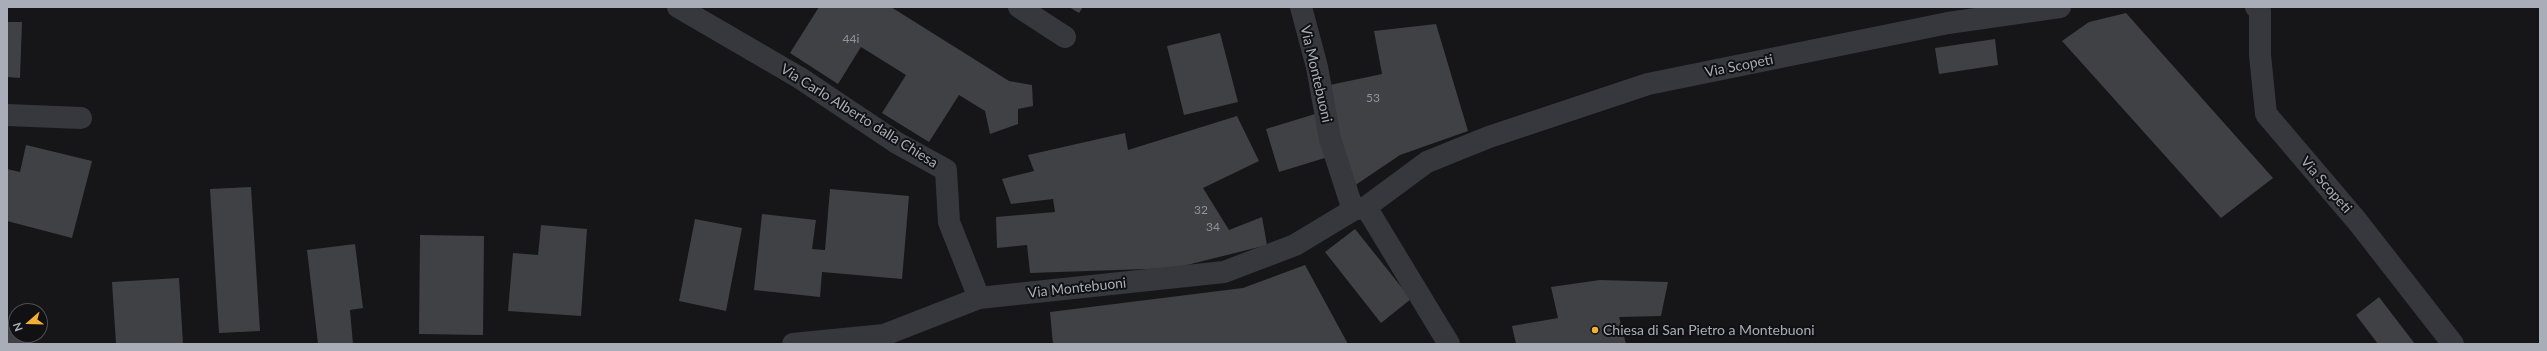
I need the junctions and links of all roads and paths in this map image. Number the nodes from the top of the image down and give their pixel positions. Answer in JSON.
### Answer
{"nodes":[{"id":1,"x":678,"y":7,"type":"edge"},
{"id":2,"x":1019,"y":7,"type":"edge"},
{"id":3,"x":1301,"y":7,"type":"edge"},
{"id":4,"x":2060,"y":7,"type":"edge"},
{"id":5,"x":2256,"y":7,"type":"edge"},
{"id":6,"x":1065,"y":37,"type":"dead end"},
{"id":7,"x":7,"y":115,"type":"edge"},
{"id":8,"x":81,"y":118,"type":"dead end"},
{"id":9,"x":1427,"y":162,"type":"joint"},
{"id":10,"x":1359,"y":208,"type":"junction"},
{"id":11,"x":979,"y":298,"type":"junction"},
{"id":12,"x":884,"y":339,"type":"edge"},
{"id":13,"x":793,"y":344,"type":"edge"},
{"id":14,"x":1449,"y":344,"type":"edge"},
{"id":15,"x":2453,"y":344,"type":"edge"}],
"edges":[{"from":1,"to":11,"type":"street","name":"Via Carlo Alberto dalla Chiesa"},
{"from":2,"to":6,"type":"street"},
{"from":3,"to":10,"type":"street","name":"Via Montebuoni"},
{"from":4,"to":9,"type":"street","name":"Via Scopeti"},
{"from":5,"to":15,"type":"street","name":"Via Scopeti"},
{"from":7,"to":8,"type":"street"},
{"from":9,"to":10,"type":"street","name":"Via Montebuoni"},
{"from":10,"to":11,"type":"street","name":"Via Montebuoni"},
{"from":10,"to":14,"type":"street","name":"Via Montebuoni"},
{"from":11,"to":12,"type":"street","name":"Via Montebuoni"},
{"from":12,"to":13,"type":"street","name":"Via Montebuoni"}]}
